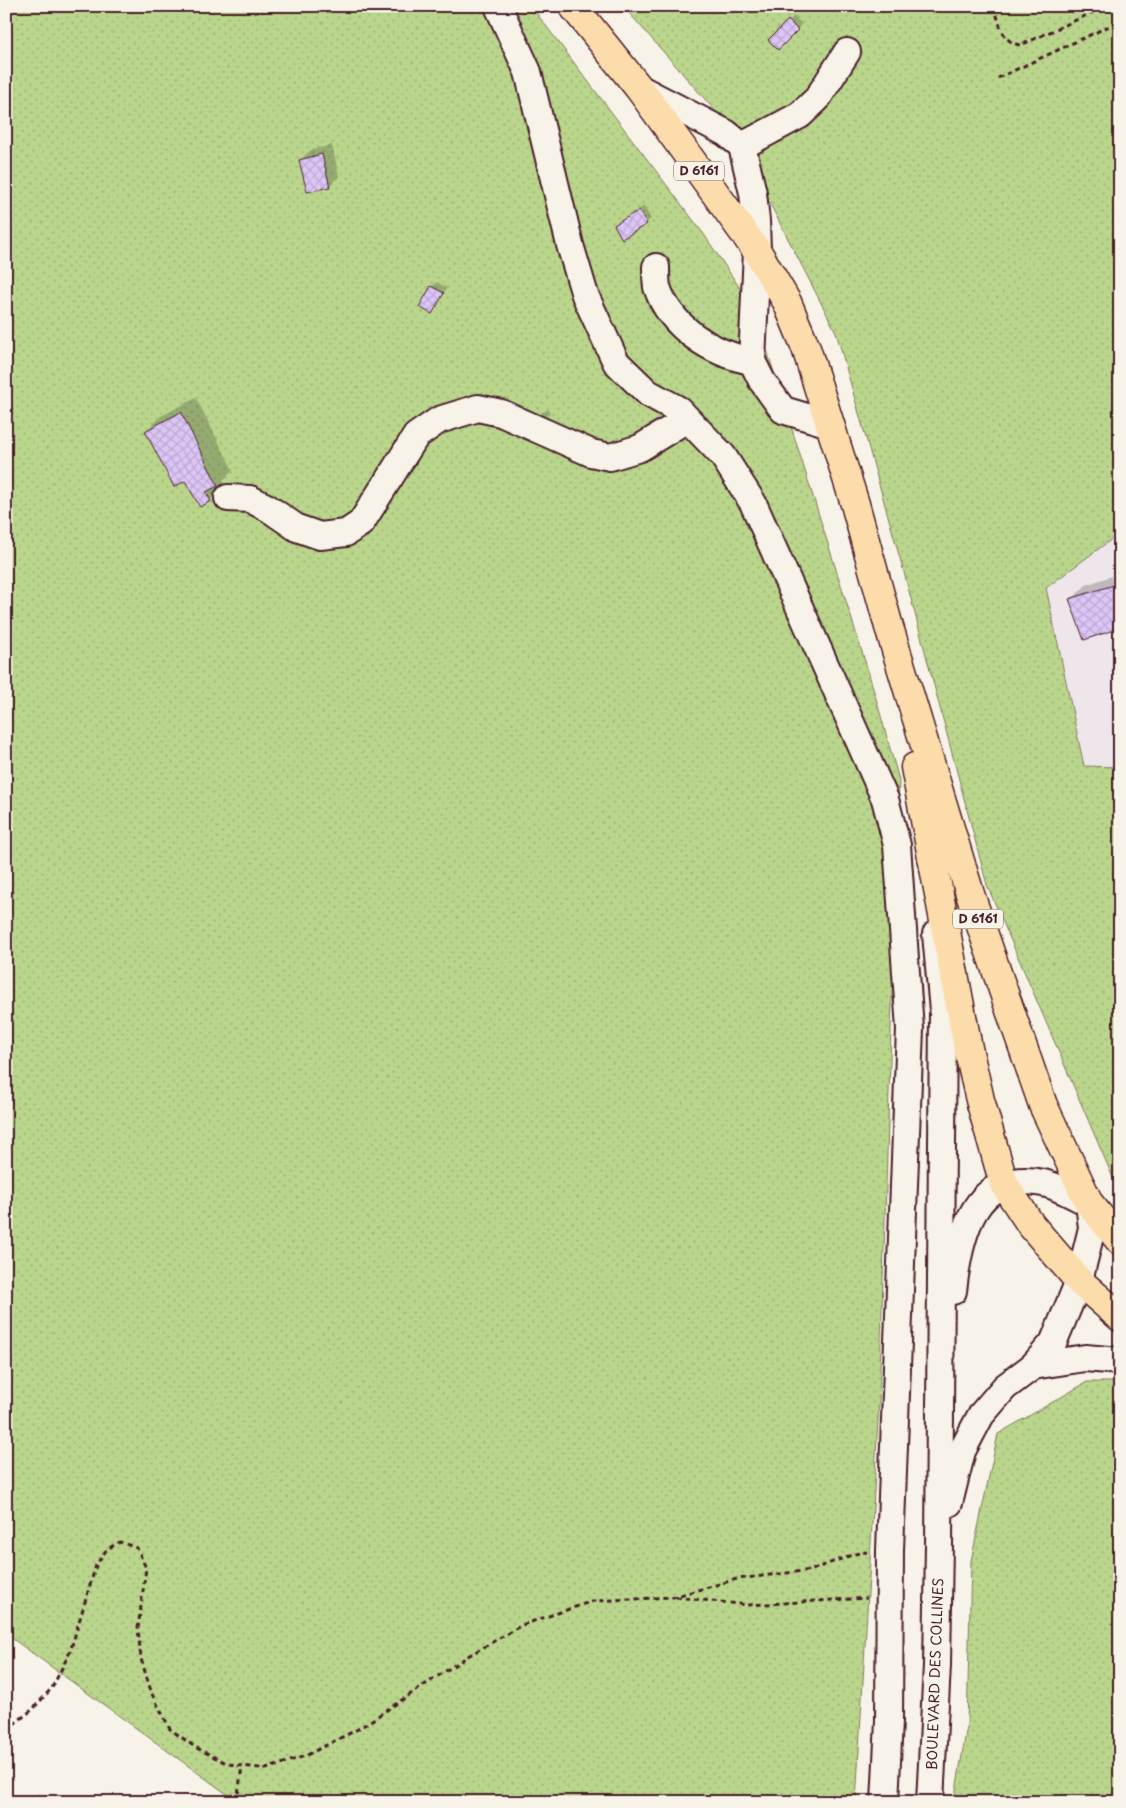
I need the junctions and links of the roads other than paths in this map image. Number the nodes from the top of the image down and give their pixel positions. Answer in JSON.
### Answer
{"nodes":[{"id":1,"x":498,"y":6,"type":"edge"},
{"id":2,"x":573,"y":6,"type":"edge"},
{"id":3,"x":847,"y":52,"type":"dead end"},
{"id":4,"x":639,"y":88,"type":"junction"},
{"id":5,"x":742,"y":146,"type":"junction"},
{"id":6,"x":757,"y":251,"type":"junction"},
{"id":7,"x":656,"y":267,"type":"dead end"},
{"id":8,"x":752,"y":361,"type":"junction"},
{"id":9,"x":687,"y":419,"type":"junction"},
{"id":10,"x":830,"y":424,"type":"junction"},
{"id":11,"x":228,"y":498,"type":"dead end"},
{"id":12,"x":889,"y":627,"type":"junction"},
{"id":13,"x":924,"y":814,"type":"junction"},
{"id":14,"x":1004,"y":1184,"type":"junction"},
{"id":15,"x":1088,"y":1203,"type":"junction"},
{"id":16,"x":1120,"y":1241,"type":"edge"},
{"id":17,"x":1079,"y":1281,"type":"junction"},
{"id":18,"x":1120,"y":1317,"type":"edge"},
{"id":19,"x":939,"y":1341,"type":"junction"},
{"id":20,"x":1120,"y":1361,"type":"edge"},
{"id":21,"x":1032,"y":1366,"type":"junction"},
{"id":22,"x":939,"y":1545,"type":"junction"},
{"id":23,"x":885,"y":1802,"type":"edge"},
{"id":24,"x":930,"y":1802,"type":"edge"}],
"edges":[{"from":1,"to":9,"type":"street"},
{"from":2,"to":4,"type":"main road","number":"D 6161"},
{"from":3,"to":5,"type":"street"},
{"from":4,"to":5,"type":"street"},
{"from":4,"to":6,"type":"main road","number":"D 6161"},
{"from":5,"to":6,"type":"street"},
{"from":6,"to":8,"type":"street"},
{"from":6,"to":10,"type":"main road","number":"D 6161"},
{"from":7,"to":8,"type":"street"},
{"from":8,"to":10,"type":"street"},
{"from":9,"to":11,"type":"street"},
{"from":9,"to":23,"type":"street"},
{"from":10,"to":12,"type":"main road","number":"D 6161"},
{"from":12,"to":13,"type":"main road","number":"D 6161"},
{"from":12,"to":15,"type":"main road","number":"D 6161"},
{"from":13,"to":14,"type":"main road","number":"D 6161"},
{"from":13,"to":19,"type":"street"},
{"from":14,"to":15,"type":"street"},
{"from":14,"to":17,"type":"main road","number":"D 6161"},
{"from":14,"to":19,"type":"street"},
{"from":15,"to":16,"type":"main road","number":"D 6161"},
{"from":15,"to":17,"type":"street"},
{"from":17,"to":18,"type":"main road","number":"D 6161"},
{"from":17,"to":21,"type":"street"},
{"from":19,"to":22,"type":"street"},
{"from":20,"to":21,"type":"street"},
{"from":21,"to":22,"type":"street"},
{"from":22,"to":24,"type":"street","name":"BOULEVARD DES COLLINES"}]}
